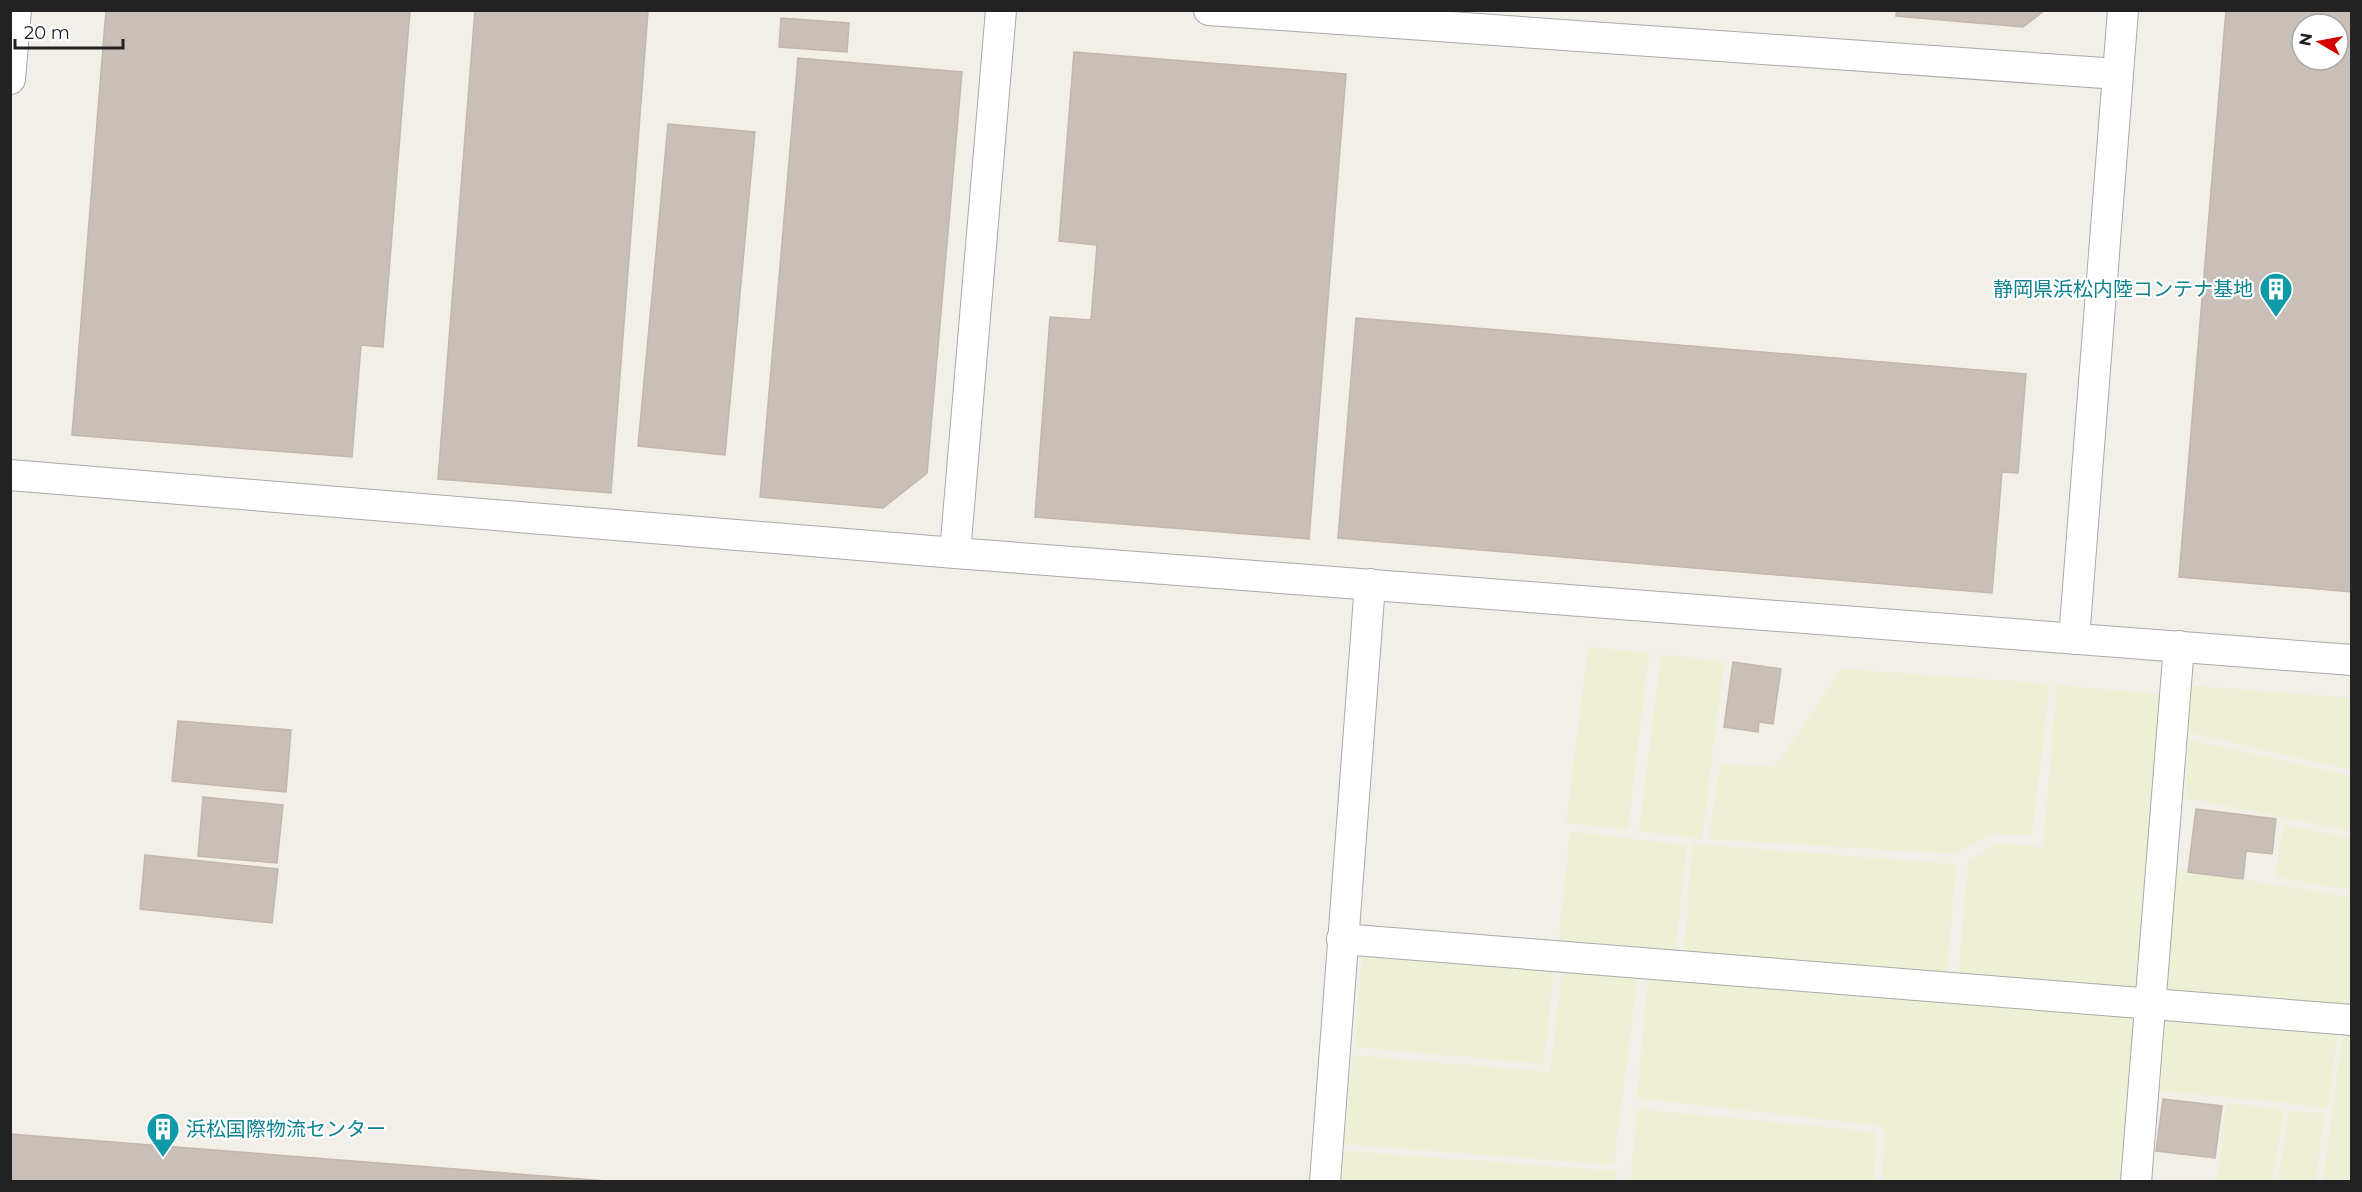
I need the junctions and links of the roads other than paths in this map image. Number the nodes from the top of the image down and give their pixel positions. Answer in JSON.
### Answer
{"nodes":[{"id":1,"x":16,"y":10,"type":"edge"},
{"id":2,"x":1001,"y":10,"type":"edge"},
{"id":3,"x":1209,"y":10,"type":"edge"},
{"id":4,"x":2123,"y":10,"type":"edge"},
{"id":5,"x":2118,"y":74,"type":"junction"},
{"id":6,"x":10,"y":79,"type":"edge"},
{"id":7,"x":10,"y":474,"type":"edge"},
{"id":8,"x":955,"y":553,"type":"junction"},
{"id":9,"x":1370,"y":584,"type":"junction"},
{"id":10,"x":2074,"y":639,"type":"junction"},
{"id":11,"x":2179,"y":646,"type":"junction"},
{"id":12,"x":2352,"y":660,"type":"edge"},
{"id":13,"x":1342,"y":939,"type":"junction"},
{"id":14,"x":2152,"y":1005,"type":"junction"},
{"id":15,"x":2352,"y":1020,"type":"edge"},
{"id":16,"x":1325,"y":1182,"type":"edge"},
{"id":17,"x":2136,"y":1182,"type":"edge"}],
"edges":[{"from":1,"to":6,"type":"street"},
{"from":2,"to":8,"type":"street"},
{"from":3,"to":5,"type":"street"},
{"from":4,"to":5,"type":"street"},
{"from":5,"to":10,"type":"street"},
{"from":7,"to":8,"type":"street"},
{"from":8,"to":9,"type":"street"},
{"from":9,"to":10,"type":"street"},
{"from":9,"to":13,"type":"street"},
{"from":10,"to":11,"type":"street"},
{"from":11,"to":12,"type":"street"},
{"from":11,"to":14,"type":"street"},
{"from":13,"to":14,"type":"street"},
{"from":13,"to":16,"type":"street"},
{"from":14,"to":15,"type":"street"},
{"from":14,"to":17,"type":"street"}]}
